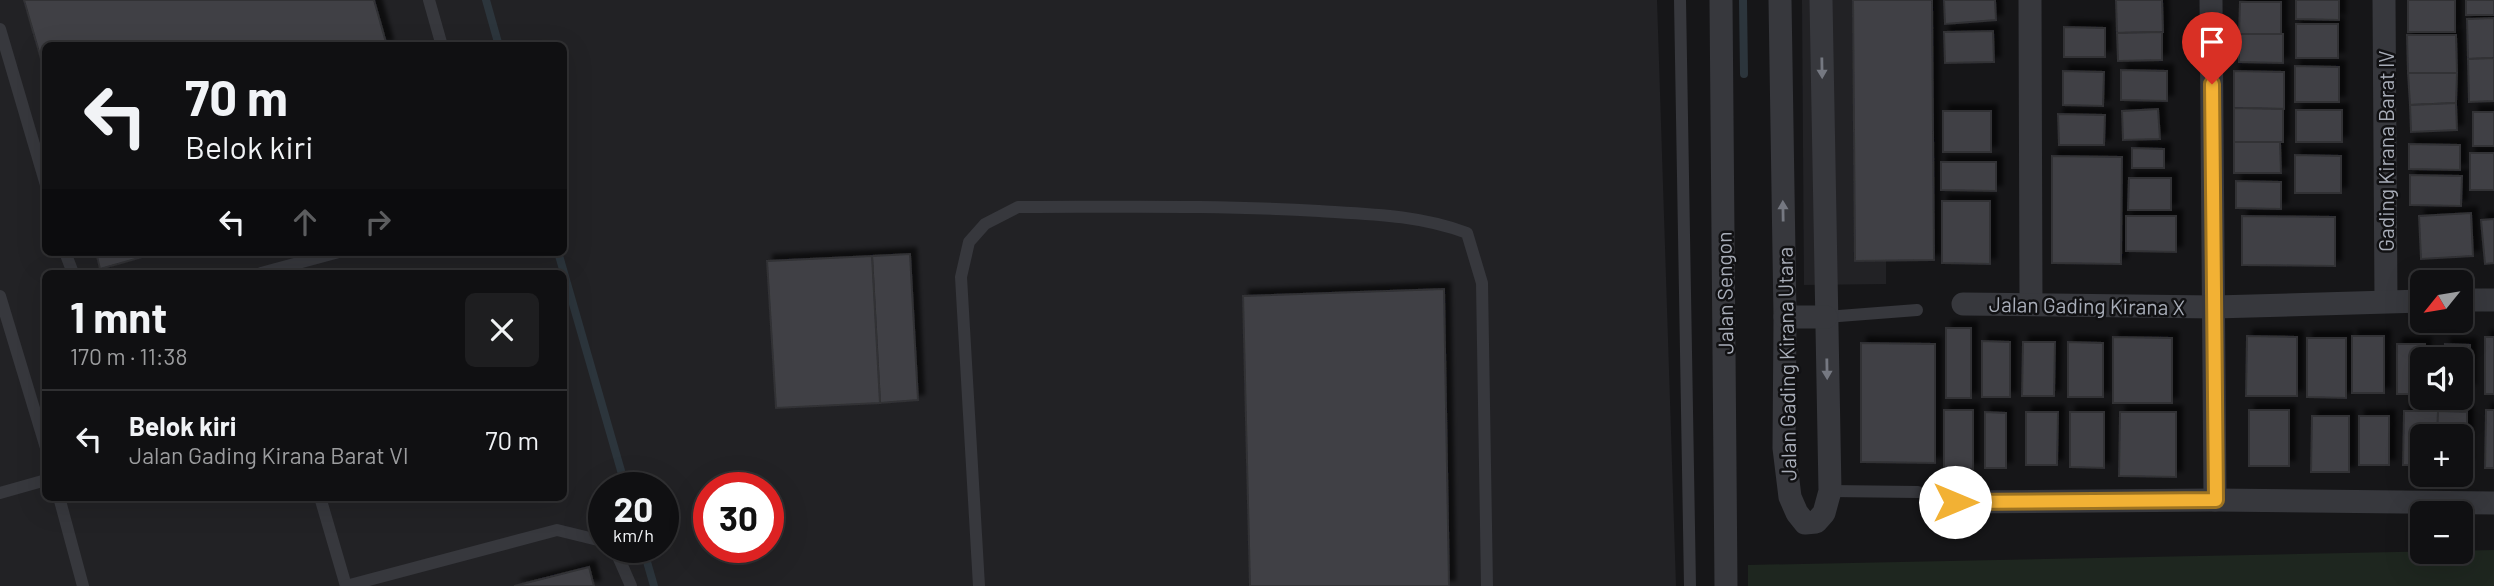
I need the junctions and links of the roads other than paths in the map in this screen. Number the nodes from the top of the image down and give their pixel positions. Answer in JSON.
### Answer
{"nodes":[{"id":1,"x":429,"y":0,"type":"edge"},
{"id":2,"x":1680,"y":0,"type":"edge"},
{"id":3,"x":1721,"y":0,"type":"edge"},
{"id":4,"x":1780,"y":0,"type":"edge"},
{"id":5,"x":1821,"y":0,"type":"edge"},
{"id":6,"x":2031,"y":0,"type":"edge"},
{"id":7,"x":2211,"y":0,"type":"edge"},
{"id":8,"x":2384,"y":0,"type":"edge"},
{"id":9,"x":0,"y":29,"type":"edge"},
{"id":10,"x":441,"y":42,"type":"edge"},
{"id":11,"x":42,"y":171,"type":"edge"},
{"id":12,"x":324,"y":256,"type":"edge"},
{"id":13,"x":272,"y":270,"type":"edge"},
{"id":14,"x":0,"y":296,"type":"edge"},
{"id":15,"x":2473,"y":300,"type":"edge"},
{"id":16,"x":2494,"y":300,"type":"edge"},
{"id":17,"x":2386,"y":301,"type":"junction"},
{"id":18,"x":2410,"y":301,"type":"edge"},
{"id":19,"x":1963,"y":304,"type":"dead end"},
{"id":20,"x":2031,"y":304,"type":"junction"},
{"id":21,"x":2215,"y":307,"type":"junction"},
{"id":22,"x":1917,"y":310,"type":"dead end"},
{"id":23,"x":1785,"y":317,"type":"junction"},
{"id":24,"x":1826,"y":317,"type":"junction"},
{"id":25,"x":42,"y":435,"type":"edge"},
{"id":26,"x":42,"y":481,"type":"edge"},
{"id":27,"x":1830,"y":491,"type":"junction"},
{"id":28,"x":1918,"y":492,"type":"dead end"},
{"id":29,"x":0,"y":493,"type":"edge"},
{"id":30,"x":2216,"y":500,"type":"junction"},
{"id":31,"x":61,"y":501,"type":"edge"},
{"id":32,"x":321,"y":501,"type":"edge"},
{"id":33,"x":1955,"y":502,"type":"dead end"},
{"id":34,"x":2494,"y":503,"type":"edge"},
{"id":35,"x":588,"y":538,"type":"edge"},
{"id":36,"x":621,"y":563,"type":"edge"},
{"id":37,"x":83,"y":586,"type":"edge"},
{"id":38,"x":346,"y":586,"type":"edge"},
{"id":39,"x":631,"y":586,"type":"edge"},
{"id":40,"x":979,"y":586,"type":"edge"},
{"id":41,"x":1487,"y":586,"type":"edge"},
{"id":42,"x":1690,"y":586,"type":"edge"},
{"id":43,"x":1726,"y":586,"type":"edge"}],
"edges":[{"from":1,"to":10,"type":"lane"},
{"from":2,"to":42,"type":"lane"},
{"from":3,"to":43,"type":"street","name":"Jalan Sengon"},
{"from":23,"to":4,"type":"street","name":"Jalan Gading Kirana Utara","one_way":true},
{"from":5,"to":24,"type":"street","name":"Jalan Gading Kirana Utara","one_way":true},
{"from":6,"to":20,"type":"street"},
{"from":7,"to":21,"type":"street"},
{"from":8,"to":17,"type":"street","name":"Gading Kirana Barat IV"},
{"from":9,"to":11,"type":"lane"},
{"from":12,"to":13,"type":"lane"},
{"from":14,"to":25,"type":"lane"},
{"from":15,"to":16,"type":"street"},
{"from":17,"to":18,"type":"street","name":"Jalan Gading Kirana X"},
{"from":17,"to":21,"type":"street","name":"Jalan Gading Kirana X"},
{"from":19,"to":20,"type":"street","name":"Jalan Gading Kirana X"},
{"from":20,"to":21,"type":"street","name":"Jalan Gading Kirana X"},
{"from":21,"to":30,"type":"street"},
{"from":22,"to":24,"type":"lane"},
{"from":23,"to":24,"type":"street"},
{"from":23,"to":27,"type":"street","name":"Jalan Gading Kirana Utara"},
{"from":24,"to":27,"type":"street","name":"Jalan Gading Kirana Utara","one_way":true},
{"from":26,"to":29,"type":"lane"},
{"from":27,"to":28,"type":"lane"},
{"from":30,"to":33,"type":"street"},
{"from":30,"to":34,"type":"street"},
{"from":31,"to":37,"type":"lane"},
{"from":32,"to":38,"type":"lane"},
{"from":35,"to":38,"type":"lane"},
{"from":36,"to":39,"type":"lane"},
{"from":40,"to":41,"type":"lane"}]}
